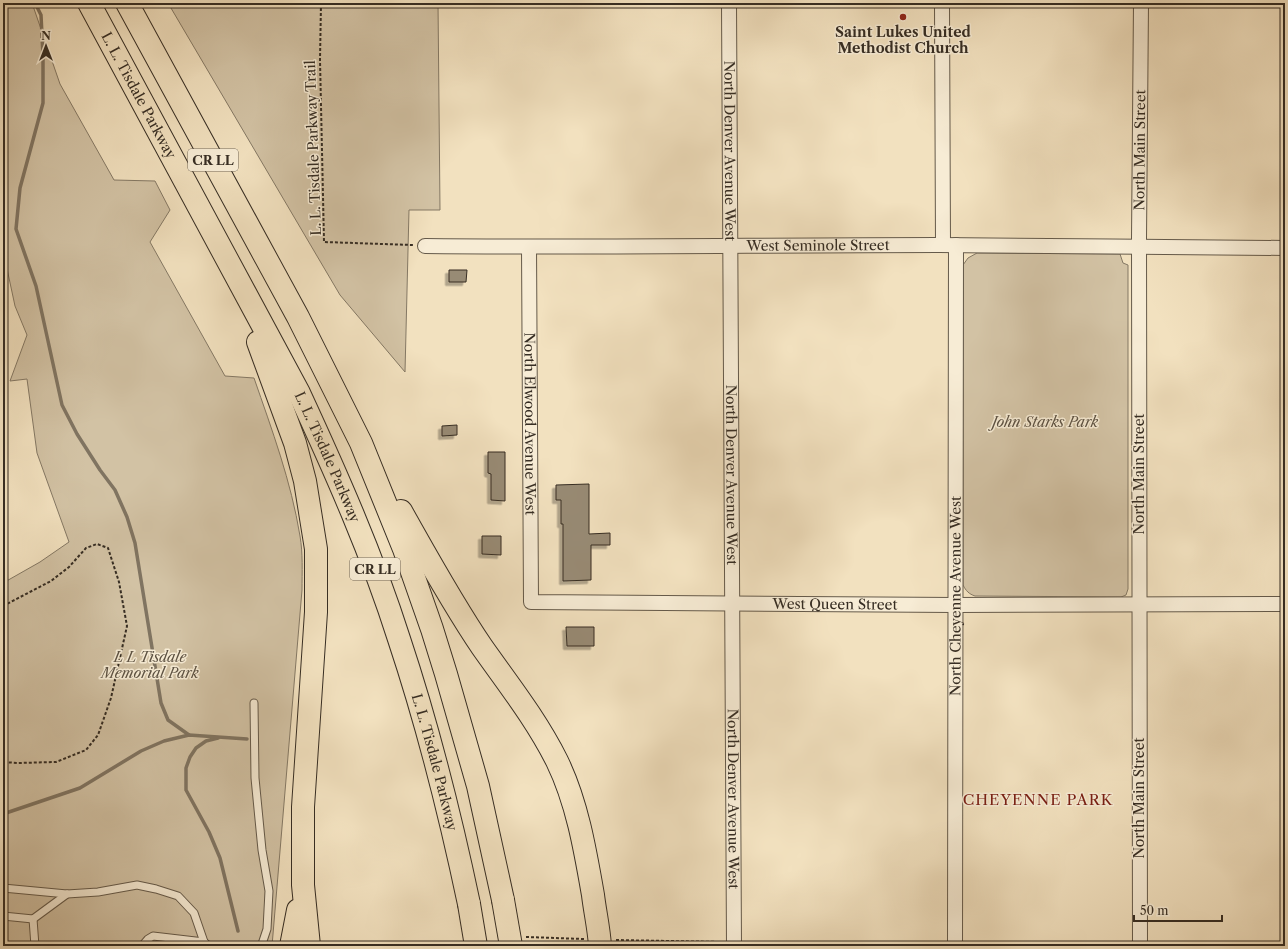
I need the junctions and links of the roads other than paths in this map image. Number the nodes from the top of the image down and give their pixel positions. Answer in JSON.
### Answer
{"nodes":[{"id":1,"x":89,"y":3,"type":"edge"},
{"id":2,"x":127,"y":3,"type":"edge"},
{"id":3,"x":729,"y":3,"type":"edge"},
{"id":4,"x":942,"y":3,"type":"edge"},
{"id":5,"x":1140,"y":3,"type":"edge"},
{"id":6,"x":730,"y":245,"type":"junction"},
{"id":7,"x":950,"y":245,"type":"junction"},
{"id":8,"x":424,"y":246,"type":"road end"},
{"id":9,"x":529,"y":247,"type":"junction"},
{"id":10,"x":1139,"y":248,"type":"junction"},
{"id":11,"x":1285,"y":248,"type":"edge"},
{"id":12,"x":225,"y":255,"type":"junction"},
{"id":13,"x":361,"y":443,"type":"junction"},
{"id":14,"x":531,"y":602,"type":"joint"},
{"id":15,"x":732,"y":603,"type":"junction"},
{"id":16,"x":1139,"y":604,"type":"junction"},
{"id":17,"x":1285,"y":604,"type":"edge"},
{"id":18,"x":955,"y":605,"type":"junction"},
{"id":19,"x":254,"y":703,"type":"dead end"},
{"id":20,"x":303,"y":885,"type":"junction"},
{"id":21,"x":3,"y":888,"type":"edge"},
{"id":22,"x":67,"y":894,"type":"junction"},
{"id":23,"x":3,"y":916,"type":"edge"},
{"id":24,"x":33,"y":919,"type":"junction"},
{"id":25,"x":600,"y":943,"type":"edge"},
{"id":26,"x":734,"y":944,"type":"edge"},
{"id":27,"x":205,"y":945,"type":"edge"},
{"id":28,"x":35,"y":946,"type":"edge"},
{"id":29,"x":142,"y":946,"type":"edge"},
{"id":30,"x":260,"y":946,"type":"edge"},
{"id":31,"x":291,"y":946,"type":"edge"},
{"id":32,"x":309,"y":946,"type":"edge"},
{"id":33,"x":476,"y":946,"type":"edge"},
{"id":34,"x":511,"y":946,"type":"edge"},
{"id":35,"x":955,"y":946,"type":"edge"},
{"id":36,"x":1140,"y":946,"type":"edge"}],
"edges":[{"from":1,"to":12,"type":"highway","name":"L. L. Tisdale Parkway","number":"CR LL"},
{"from":2,"to":13,"type":"highway","number":"CR LL"},
{"from":3,"to":6,"type":"street","name":"North Denver Avenue West"},
{"from":4,"to":7,"type":"street","name":"North Cheyenne Avenue West"},
{"from":5,"to":10,"type":"street","name":"North Main Street"},
{"from":6,"to":7,"type":"street","name":"West Seminole Street"},
{"from":6,"to":9,"type":"street","name":"West Seminole Street"},
{"from":6,"to":15,"type":"street","name":"North Denver Avenue West"},
{"from":7,"to":10,"type":"street","name":"West Seminole Street"},
{"from":7,"to":18,"type":"street","name":"North Cheyenne Avenue West"},
{"from":8,"to":9,"type":"street","name":"West Seminole Street"},
{"from":9,"to":14,"type":"street","name":"North Elwood Avenue West"},
{"from":10,"to":11,"type":"street","name":"West Seminole Street"},
{"from":10,"to":16,"type":"street","name":"North Main Street"},
{"from":12,"to":20,"type":"highway"},
{"from":12,"to":33,"type":"highway","name":"L. L. Tisdale Parkway","number":"CR LL","bridge":true},
{"from":13,"to":25,"type":"highway"},
{"from":13,"to":34,"type":"highway","number":"CR LL","bridge":true},
{"from":14,"to":15,"type":"street","name":"West Queen Street"},
{"from":15,"to":18,"type":"street","name":"West Queen Street"},
{"from":15,"to":26,"type":"street","name":"North Denver Avenue West"},
{"from":16,"to":17,"type":"street","name":"West Queen Street"},
{"from":16,"to":18,"type":"street","name":"West Queen Street"},
{"from":16,"to":36,"type":"street","name":"North Main Street"},
{"from":18,"to":35,"type":"street","name":"North Cheyenne Avenue West"},
{"from":19,"to":30,"type":"lane"},
{"from":20,"to":31,"type":"highway"},
{"from":20,"to":32,"type":"highway"},
{"from":21,"to":22,"type":"lane"},
{"from":22,"to":24,"type":"lane"},
{"from":22,"to":27,"type":"lane"},
{"from":23,"to":24,"type":"lane"},
{"from":24,"to":28,"type":"lane"},
{"from":27,"to":29,"type":"lane"}]}
